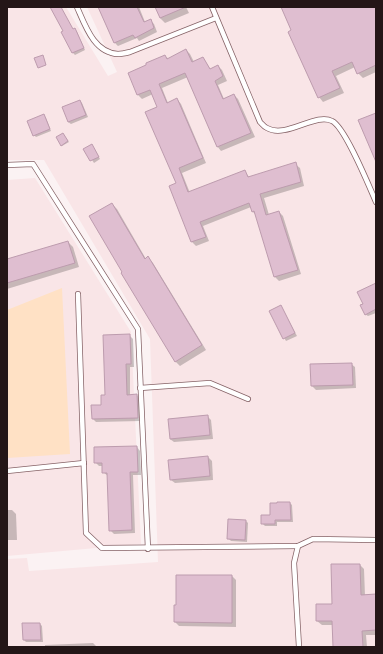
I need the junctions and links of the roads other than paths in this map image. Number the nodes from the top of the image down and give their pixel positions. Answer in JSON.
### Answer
{"nodes":[{"id":1,"x":77,"y":7,"type":"edge"},
{"id":2,"x":212,"y":7,"type":"edge"},
{"id":3,"x":216,"y":18,"type":"junction"},
{"id":4,"x":7,"y":165,"type":"edge"},
{"id":5,"x":376,"y":202,"type":"edge"},
{"id":6,"x":78,"y":294,"type":"dead end"},
{"id":7,"x":140,"y":388,"type":"junction"},
{"id":8,"x":248,"y":399,"type":"dead end"},
{"id":9,"x":84,"y":463,"type":"junction"},
{"id":10,"x":7,"y":471,"type":"edge"},
{"id":11,"x":376,"y":540,"type":"edge"},
{"id":12,"x":298,"y":546,"type":"junction"},
{"id":13,"x":148,"y":549,"type":"junction"},
{"id":14,"x":299,"y":647,"type":"edge"}],
"edges":[{"from":1,"to":3,"type":"lane"},
{"from":2,"to":3,"type":"lane"},
{"from":3,"to":5,"type":"lane"},
{"from":4,"to":7,"type":"lane"},
{"from":6,"to":9,"type":"lane"},
{"from":7,"to":8,"type":"lane"},
{"from":7,"to":13,"type":"lane"},
{"from":9,"to":10,"type":"lane"},
{"from":9,"to":13,"type":"lane"},
{"from":11,"to":12,"type":"lane"},
{"from":12,"to":13,"type":"lane"},
{"from":12,"to":14,"type":"lane"}]}
